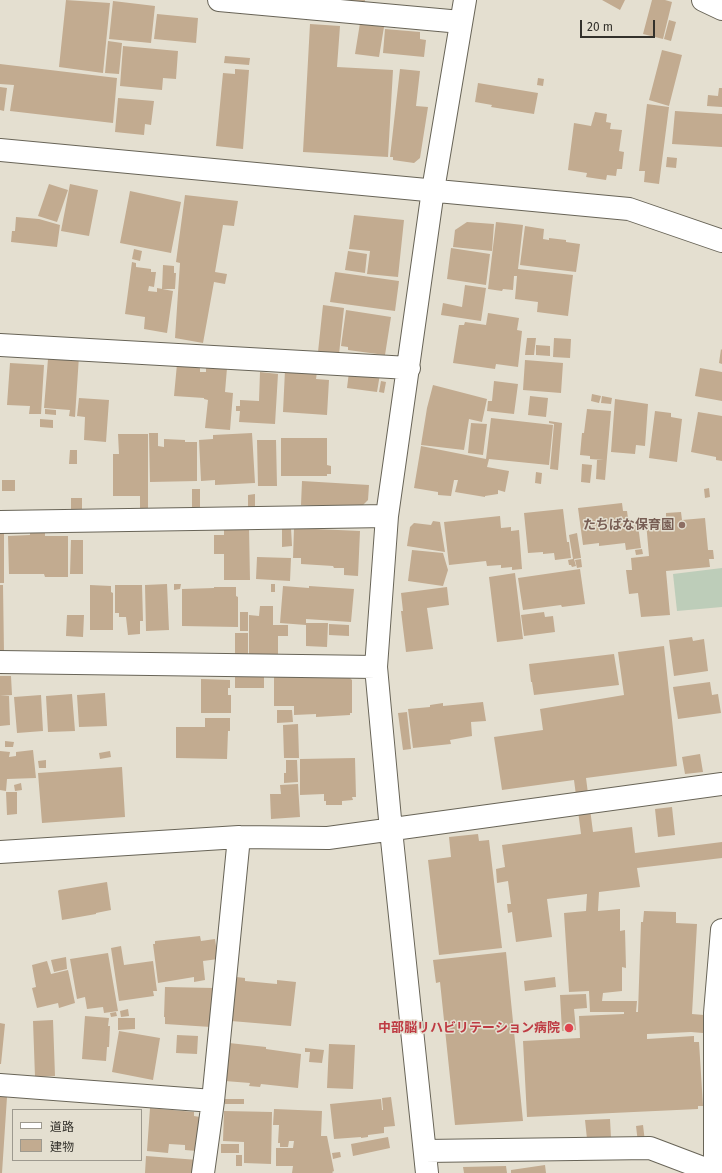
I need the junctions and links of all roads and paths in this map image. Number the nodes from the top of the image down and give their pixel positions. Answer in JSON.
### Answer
{"nodes":[{"id":1,"x":219,"y":0,"type":"edge"},
{"id":2,"x":465,"y":0,"type":"edge"},
{"id":3,"x":703,"y":0,"type":"edge"},
{"id":4,"x":722,"y":10,"type":"edge"},
{"id":5,"x":461,"y":22,"type":"junction"},
{"id":6,"x":0,"y":150,"type":"edge"},
{"id":7,"x":433,"y":190,"type":"junction"},
{"id":8,"x":722,"y":241,"type":"edge"},
{"id":9,"x":0,"y":345,"type":"edge"},
{"id":10,"x":409,"y":368,"type":"junction"},
{"id":11,"x":387,"y":516,"type":"junction"},
{"id":12,"x":0,"y":522,"type":"edge"},
{"id":13,"x":0,"y":662,"type":"edge"},
{"id":14,"x":376,"y":667,"type":"junction"},
{"id":15,"x":722,"y":784,"type":"edge"},
{"id":16,"x":391,"y":830,"type":"junction"},
{"id":17,"x":239,"y":837,"type":"junction"},
{"id":18,"x":0,"y":852,"type":"edge"},
{"id":19,"x":722,"y":930,"type":"edge"},
{"id":20,"x":0,"y":1085,"type":"edge"},
{"id":21,"x":213,"y":1101,"type":"junction"},
{"id":22,"x":425,"y":1151,"type":"junction"},
{"id":23,"x":203,"y":1173,"type":"edge"},
{"id":24,"x":427,"y":1173,"type":"edge"},
{"id":25,"x":716,"y":1173,"type":"edge"}],
"edges":[{"from":1,"to":5,"type":"street"},
{"from":2,"to":5,"type":"street"},
{"from":3,"to":4,"type":"street"},
{"from":5,"to":7,"type":"street"},
{"from":6,"to":7,"type":"street"},
{"from":7,"to":8,"type":"street"},
{"from":7,"to":10,"type":"street"},
{"from":9,"to":10,"type":"street"},
{"from":10,"to":11,"type":"street"},
{"from":11,"to":12,"type":"street"},
{"from":11,"to":14,"type":"street"},
{"from":13,"to":14,"type":"street"},
{"from":14,"to":16,"type":"street"},
{"from":15,"to":16,"type":"street"},
{"from":16,"to":17,"type":"street"},
{"from":16,"to":22,"type":"street"},
{"from":17,"to":18,"type":"street"},
{"from":17,"to":21,"type":"street"},
{"from":19,"to":25,"type":"street"},
{"from":20,"to":21,"type":"street"},
{"from":21,"to":23,"type":"street"},
{"from":22,"to":24,"type":"street"},
{"from":22,"to":25,"type":"street"}]}
